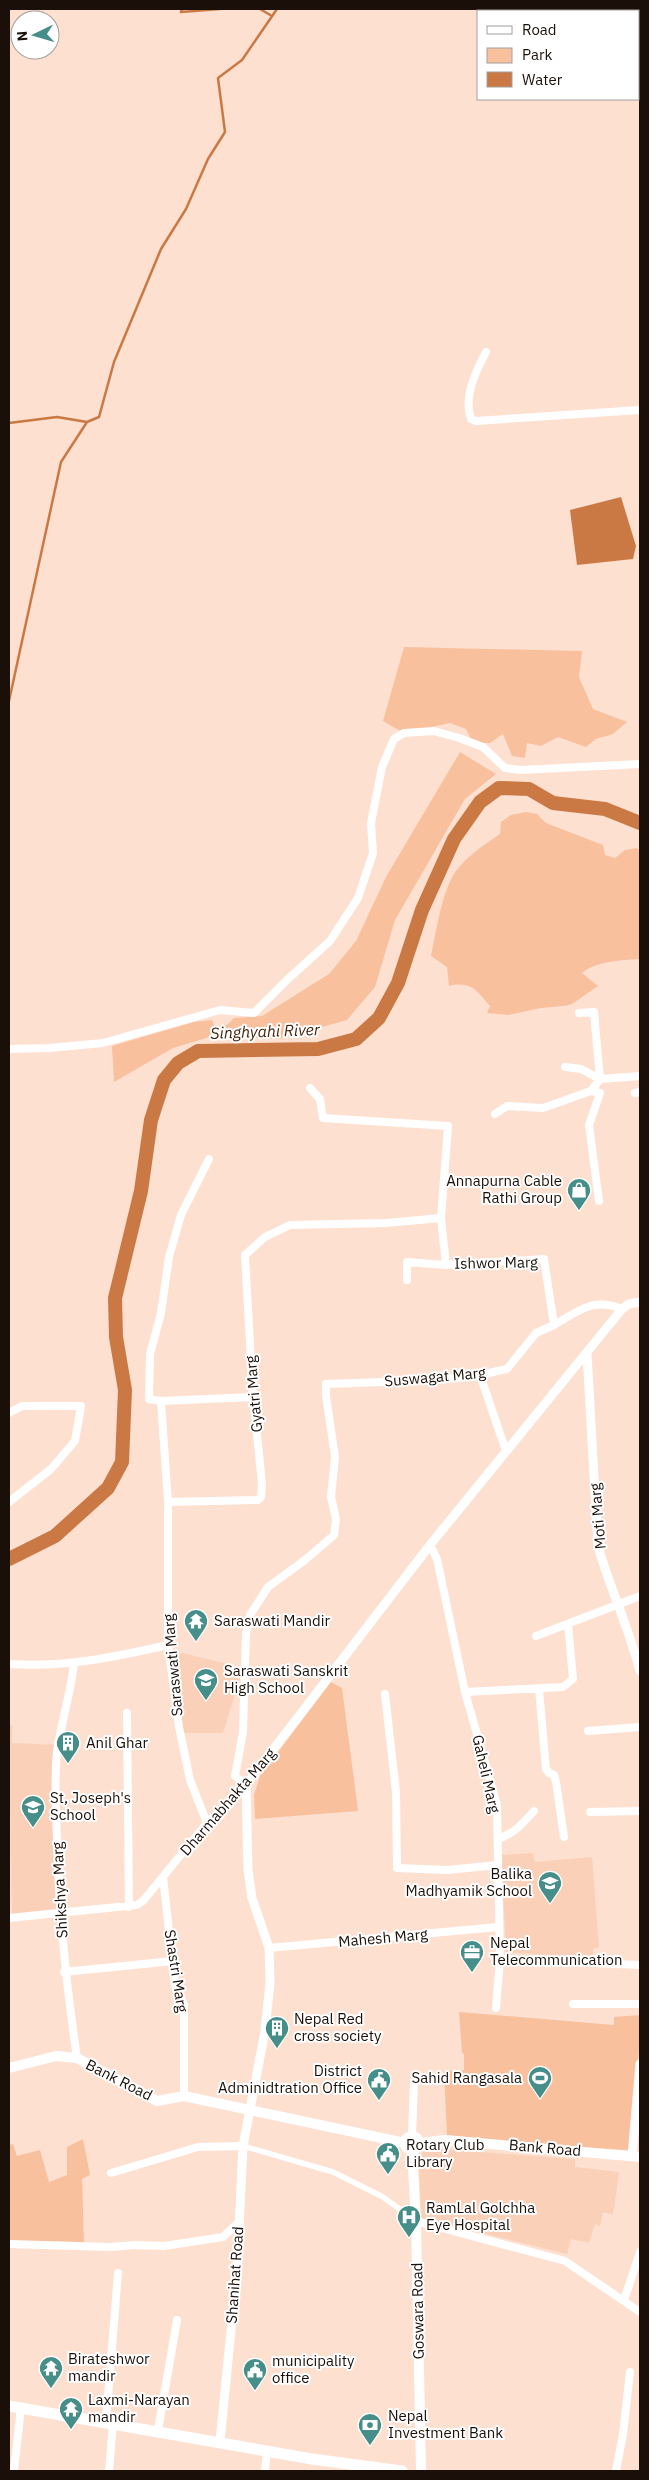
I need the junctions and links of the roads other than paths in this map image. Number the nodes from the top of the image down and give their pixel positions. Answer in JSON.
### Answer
{"nodes":[{"id":1,"x":486,"y":352,"type":"dead end"},
{"id":2,"x":640,"y":410,"type":"edge"},
{"id":3,"x":640,"y":764,"type":"edge"},
{"id":4,"x":579,"y":1013,"type":"dead end"},
{"id":5,"x":9,"y":1049,"type":"edge"},
{"id":6,"x":565,"y":1067,"type":"dead end"},
{"id":7,"x":640,"y":1076,"type":"edge"},
{"id":8,"x":600,"y":1079,"type":"junction"},
{"id":9,"x":310,"y":1088,"type":"dead end"},
{"id":10,"x":591,"y":1091,"type":"junction"},
{"id":11,"x":600,"y":1093,"type":"junction"},
{"id":12,"x":495,"y":1114,"type":"dead end"},
{"id":13,"x":209,"y":1159,"type":"dead end"},
{"id":14,"x":599,"y":1201,"type":"dead end"},
{"id":15,"x":441,"y":1218,"type":"junction"},
{"id":16,"x":446,"y":1265,"type":"junction"},
{"id":17,"x":407,"y":1280,"type":"dead end"},
{"id":18,"x":640,"y":1302,"type":"edge"},
{"id":19,"x":622,"y":1309,"type":"junction"},
{"id":20,"x":554,"y":1325,"type":"junction"},
{"id":21,"x":587,"y":1354,"type":"junction"},
{"id":22,"x":480,"y":1375,"type":"junction"},
{"id":23,"x":252,"y":1397,"type":"junction"},
{"id":24,"x":161,"y":1401,"type":"junction"},
{"id":25,"x":9,"y":1413,"type":"edge"},
{"id":26,"x":506,"y":1451,"type":"junction"},
{"id":27,"x":9,"y":1502,"type":"edge"},
{"id":28,"x":168,"y":1502,"type":"junction"},
{"id":29,"x":430,"y":1545,"type":"junction"},
{"id":30,"x":640,"y":1596,"type":"edge"},
{"id":31,"x":618,"y":1606,"type":"junction"},
{"id":32,"x":568,"y":1624,"type":"junction"},
{"id":33,"x":536,"y":1636,"type":"dead end"},
{"id":34,"x":168,"y":1644,"type":"junction"},
{"id":35,"x":74,"y":1663,"type":"junction"},
{"id":36,"x":9,"y":1664,"type":"edge"},
{"id":37,"x":640,"y":1671,"type":"edge"},
{"id":38,"x":539,"y":1689,"type":"junction"},
{"id":39,"x":465,"y":1692,"type":"junction"},
{"id":40,"x":385,"y":1694,"type":"dead end"},
{"id":41,"x":127,"y":1713,"type":"dead end"},
{"id":42,"x":640,"y":1727,"type":"edge"},
{"id":43,"x":588,"y":1732,"type":"dead end"},
{"id":44,"x":246,"y":1785,"type":"junction"},
{"id":45,"x":534,"y":1811,"type":"dead end"},
{"id":46,"x":640,"y":1811,"type":"edge"},
{"id":47,"x":590,"y":1812,"type":"dead end"},
{"id":48,"x":207,"y":1823,"type":"junction"},
{"id":49,"x":564,"y":1837,"type":"dead end"},
{"id":50,"x":498,"y":1839,"type":"junction"},
{"id":51,"x":498,"y":1865,"type":"junction"},
{"id":52,"x":162,"y":1877,"type":"junction"},
{"id":53,"x":129,"y":1907,"type":"junction"},
{"id":54,"x":59,"y":1914,"type":"junction"},
{"id":55,"x":9,"y":1918,"type":"edge"},
{"id":56,"x":498,"y":1927,"type":"junction"},
{"id":57,"x":269,"y":1948,"type":"junction"},
{"id":58,"x":500,"y":1959,"type":"junction"},
{"id":59,"x":173,"y":1961,"type":"junction"},
{"id":60,"x":640,"y":1966,"type":"edge"},
{"id":61,"x":64,"y":1972,"type":"junction"},
{"id":62,"x":573,"y":2004,"type":"dead end"},
{"id":63,"x":640,"y":2004,"type":"edge"},
{"id":64,"x":496,"y":2008,"type":"dead end"},
{"id":65,"x":77,"y":2058,"type":"junction"},
{"id":66,"x":640,"y":2064,"type":"edge"},
{"id":67,"x":9,"y":2068,"type":"edge"},
{"id":68,"x":414,"y":2081,"type":"dead end"},
{"id":69,"x":184,"y":2096,"type":"junction"},
{"id":70,"x":251,"y":2109,"type":"junction"},
{"id":71,"x":412,"y":2143,"type":"junction"},
{"id":72,"x":243,"y":2146,"type":"junction"},
{"id":73,"x":636,"y":2157,"type":"edge"},
{"id":74,"x":111,"y":2173,"type":"dead end"},
{"id":75,"x":416,"y":2221,"type":"junction"},
{"id":76,"x":239,"y":2222,"type":"junction"},
{"id":77,"x":9,"y":2244,"type":"edge"},
{"id":78,"x":640,"y":2252,"type":"edge"},
{"id":79,"x":118,"y":2273,"type":"dead end"},
{"id":80,"x":624,"y":2300,"type":"junction"},
{"id":81,"x":640,"y":2312,"type":"edge"},
{"id":82,"x":178,"y":2320,"type":"dead end"},
{"id":83,"x":630,"y":2372,"type":"dead end"},
{"id":84,"x":15,"y":2406,"type":"edge"},
{"id":85,"x":109,"y":2422,"type":"junction"},
{"id":86,"x":158,"y":2430,"type":"junction"},
{"id":87,"x":220,"y":2441,"type":"junction"},
{"id":88,"x":267,"y":2450,"type":"junction"},
{"id":89,"x":14,"y":2471,"type":"edge"},
{"id":90,"x":109,"y":2471,"type":"edge"},
{"id":91,"x":265,"y":2471,"type":"edge"},
{"id":92,"x":402,"y":2471,"type":"edge"},
{"id":93,"x":421,"y":2471,"type":"edge"},
{"id":94,"x":616,"y":2471,"type":"edge"}],
"edges":[{"from":1,"to":2,"type":"street"},
{"from":3,"to":5,"type":"street"},
{"from":4,"to":8,"type":"street"},
{"from":6,"to":8,"type":"street"},
{"from":7,"to":8,"type":"street"},
{"from":8,"to":10,"type":"street"},
{"from":8,"to":11,"type":"street"},
{"from":9,"to":15,"type":"street","name":"Ishwor Marg"},
{"from":10,"to":11,"type":"street"},
{"from":10,"to":12,"type":"street"},
{"from":11,"to":14,"type":"street"},
{"from":13,"to":24,"type":"street"},
{"from":15,"to":16,"type":"street","name":"Ishwor Marg"},
{"from":15,"to":23,"type":"street","name":"Gyatri Marg"},
{"from":16,"to":17,"type":"street"},
{"from":16,"to":20,"type":"street","name":"Ishwor Marg"},
{"from":18,"to":19,"type":"street"},
{"from":19,"to":20,"type":"street"},
{"from":19,"to":21,"type":"street","name":"Dharmabhakta Marg"},
{"from":20,"to":22,"type":"street","name":"Suswagat Marg"},
{"from":21,"to":26,"type":"street","name":"Dharmabhakta Marg"},
{"from":21,"to":31,"type":"street","name":"Moti Marg"},
{"from":22,"to":26,"type":"street"},
{"from":22,"to":44,"type":"street","name":"Suswagat Marg"},
{"from":23,"to":24,"type":"street"},
{"from":23,"to":28,"type":"street","name":"Gyatri Marg"},
{"from":24,"to":28,"type":"street","name":"Saraswati Marg"},
{"from":25,"to":27,"type":"street"},
{"from":26,"to":29,"type":"street","name":"Dharmabhakta Marg"},
{"from":28,"to":34,"type":"street","name":"Saraswati Marg"},
{"from":29,"to":39,"type":"street","name":"Gaheli Marg"},
{"from":29,"to":44,"type":"street","name":"Dharmabhakta Marg"},
{"from":30,"to":31,"type":"street"},
{"from":31,"to":32,"type":"street"},
{"from":31,"to":37,"type":"street","name":"Moti Marg"},
{"from":32,"to":33,"type":"street"},
{"from":32,"to":38,"type":"street"},
{"from":34,"to":35,"type":"street"},
{"from":34,"to":48,"type":"street","name":"Saraswati Marg"},
{"from":35,"to":36,"type":"street"},
{"from":35,"to":54,"type":"street","name":"Shikshya Marg"},
{"from":38,"to":39,"type":"street"},
{"from":38,"to":49,"type":"street"},
{"from":39,"to":50,"type":"street","name":"Gaheli Marg"},
{"from":40,"to":51,"type":"street"},
{"from":41,"to":53,"type":"street"},
{"from":42,"to":43,"type":"street"},
{"from":44,"to":48,"type":"street","name":"Dharmabhakta Marg"},
{"from":44,"to":57,"type":"street","name":"Shanihat Road"},
{"from":45,"to":50,"type":"street"},
{"from":46,"to":47,"type":"street"},
{"from":48,"to":52,"type":"street","name":"Dharmabhakta Marg"},
{"from":50,"to":51,"type":"street","name":"Gaheli Marg"},
{"from":51,"to":56,"type":"street","name":"Gaheli Marg"},
{"from":52,"to":53,"type":"street","name":"Dharmabhakta Marg"},
{"from":52,"to":59,"type":"street","name":"Shastri Marg"},
{"from":53,"to":54,"type":"street","name":"Dharmabhakta Marg"},
{"from":54,"to":55,"type":"street","name":"Dharmabhakta Marg"},
{"from":54,"to":61,"type":"street","name":"Shikshya Marg"},
{"from":56,"to":57,"type":"street","name":"Mahesh Marg"},
{"from":56,"to":58,"type":"street","name":"Gaheli Marg"},
{"from":57,"to":70,"type":"street","name":"Shanihat Road"},
{"from":58,"to":60,"type":"street"},
{"from":58,"to":64,"type":"street","name":"Gaheli Marg"},
{"from":59,"to":61,"type":"street"},
{"from":59,"to":69,"type":"street","name":"Shastri Marg"},
{"from":61,"to":65,"type":"street","name":"Shikshya Marg"},
{"from":62,"to":63,"type":"street"},
{"from":65,"to":67,"type":"main road","name":"Bank Road"},
{"from":65,"to":69,"type":"main road","name":"Bank Road"},
{"from":66,"to":73,"type":"street"},
{"from":68,"to":71,"type":"street"},
{"from":69,"to":70,"type":"main road","name":"Bank Road"},
{"from":70,"to":71,"type":"main road","name":"Bank Road"},
{"from":70,"to":72,"type":"street","name":"Shanihat Road"},
{"from":71,"to":73,"type":"main road","name":"Bank Road"},
{"from":71,"to":75,"type":"main road","name":"Goswara Road"},
{"from":72,"to":74,"type":"street"},
{"from":72,"to":75,"type":"street"},
{"from":72,"to":76,"type":"street","name":"Shanihat Road"},
{"from":75,"to":80,"type":"street"},
{"from":75,"to":93,"type":"main road","name":"Goswara Road"},
{"from":76,"to":77,"type":"street"},
{"from":76,"to":87,"type":"street","name":"Shanihat Road"},
{"from":78,"to":80,"type":"street"},
{"from":79,"to":85,"type":"street"},
{"from":80,"to":81,"type":"street"},
{"from":82,"to":86,"type":"street"},
{"from":83,"to":94,"type":"street"},
{"from":84,"to":85,"type":"main road"},
{"from":84,"to":89,"type":"street"},
{"from":85,"to":86,"type":"main road"},
{"from":85,"to":90,"type":"street"},
{"from":86,"to":87,"type":"main road"},
{"from":87,"to":88,"type":"main road"},
{"from":88,"to":91,"type":"street"},
{"from":88,"to":92,"type":"main road"}]}
